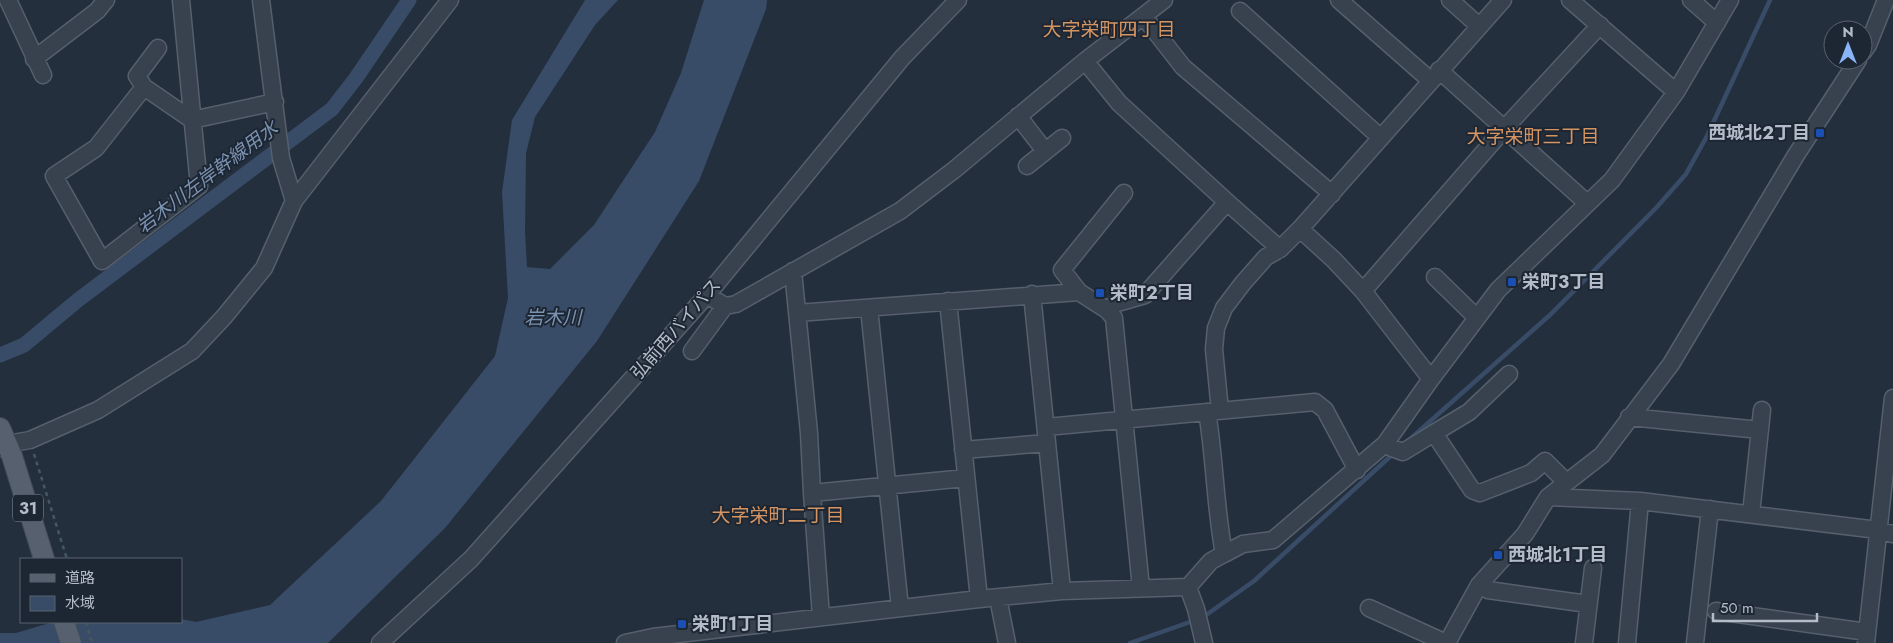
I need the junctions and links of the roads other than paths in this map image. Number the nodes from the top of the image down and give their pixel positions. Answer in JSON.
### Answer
{"nodes":[{"id":1,"x":8,"y":0,"type":"edge"},
{"id":2,"x":106,"y":0,"type":"edge"},
{"id":3,"x":181,"y":0,"type":"edge"},
{"id":4,"x":262,"y":0,"type":"edge"},
{"id":5,"x":450,"y":0,"type":"edge"},
{"id":6,"x":958,"y":0,"type":"edge"},
{"id":7,"x":1164,"y":0,"type":"edge"},
{"id":8,"x":1339,"y":0,"type":"edge"},
{"id":9,"x":1450,"y":0,"type":"edge"},
{"id":10,"x":1503,"y":0,"type":"edge"},
{"id":11,"x":1570,"y":0,"type":"edge"},
{"id":12,"x":1690,"y":0,"type":"edge"},
{"id":13,"x":1730,"y":0,"type":"edge"},
{"id":14,"x":1886,"y":0,"type":"edge"},
{"id":15,"x":1240,"y":11,"type":"dead end"},
{"id":16,"x":1144,"y":17,"type":"junction"},
{"id":17,"x":1717,"y":23,"type":"junction"},
{"id":18,"x":1600,"y":25,"type":"junction"},
{"id":19,"x":1479,"y":26,"type":"junction"},
{"id":20,"x":1873,"y":32,"type":"edge"},
{"id":21,"x":158,"y":48,"type":"dead end"},
{"id":22,"x":34,"y":59,"type":"junction"},
{"id":23,"x":1086,"y":61,"type":"junction"},
{"id":24,"x":1851,"y":70,"type":"edge"},
{"id":25,"x":42,"y":75,"type":"dead end"},
{"id":26,"x":1435,"y":75,"type":"junction"},
{"id":27,"x":144,"y":87,"type":"junction"},
{"id":28,"x":1676,"y":92,"type":"junction"},
{"id":29,"x":275,"y":102,"type":"junction"},
{"id":30,"x":1018,"y":116,"type":"junction"},
{"id":31,"x":192,"y":120,"type":"junction"},
{"id":32,"x":1504,"y":129,"type":"junction"},
{"id":33,"x":1062,"y":138,"type":"dead end"},
{"id":34,"x":1381,"y":138,"type":"junction"},
{"id":35,"x":1045,"y":151,"type":"junction"},
{"id":36,"x":1026,"y":166,"type":"dead end"},
{"id":37,"x":1124,"y":193,"type":"dead end"},
{"id":38,"x":1332,"y":194,"type":"junction"},
{"id":39,"x":294,"y":201,"type":"junction"},
{"id":40,"x":1227,"y":202,"type":"junction"},
{"id":41,"x":1586,"y":203,"type":"junction"},
{"id":42,"x":1300,"y":229,"type":"junction"},
{"id":43,"x":1280,"y":249,"type":"junction"},
{"id":44,"x":792,"y":271,"type":"junction"},
{"id":45,"x":1435,"y":278,"type":"dead end"},
{"id":46,"x":1363,"y":291,"type":"junction"},
{"id":47,"x":1079,"y":292,"type":"junction"},
{"id":48,"x":1032,"y":294,"type":"junction"},
{"id":49,"x":707,"y":295,"type":"junction"},
{"id":50,"x":948,"y":301,"type":"junction"},
{"id":51,"x":725,"y":306,"type":"junction"},
{"id":52,"x":869,"y":308,"type":"junction"},
{"id":53,"x":1107,"y":310,"type":"junction"},
{"id":54,"x":797,"y":313,"type":"junction"},
{"id":55,"x":1477,"y":318,"type":"junction"},
{"id":56,"x":692,"y":351,"type":"dead end"},
{"id":57,"x":1510,"y":374,"type":"dead end"},
{"id":58,"x":1431,"y":379,"type":"junction"},
{"id":59,"x":1893,"y":398,"type":"edge"},
{"id":60,"x":1762,"y":410,"type":"dead end"},
{"id":61,"x":1214,"y":412,"type":"junction"},
{"id":62,"x":1629,"y":417,"type":"junction"},
{"id":63,"x":1124,"y":420,"type":"junction"},
{"id":64,"x":1046,"y":427,"type":"junction"},
{"id":65,"x":1760,"y":430,"type":"junction"},
{"id":66,"x":1434,"y":433,"type":"junction"},
{"id":67,"x":1048,"y":443,"type":"junction"},
{"id":68,"x":5,"y":444,"type":"edge"},
{"id":69,"x":1394,"y":448,"type":"junction"},
{"id":70,"x":963,"y":450,"type":"junction"},
{"id":71,"x":1357,"y":470,"type":"junction"},
{"id":72,"x":966,"y":478,"type":"junction"},
{"id":73,"x":1566,"y":482,"type":"junction"},
{"id":74,"x":887,"y":486,"type":"junction"},
{"id":75,"x":812,"y":493,"type":"junction"},
{"id":76,"x":1893,"y":495,"type":"edge"},
{"id":77,"x":1548,"y":497,"type":"junction"},
{"id":78,"x":1640,"y":501,"type":"junction"},
{"id":79,"x":1710,"y":509,"type":"junction"},
{"id":80,"x":1881,"y":510,"type":"junction"},
{"id":81,"x":1751,"y":514,"type":"junction"},
{"id":82,"x":1886,"y":532,"type":"edge"},
{"id":83,"x":1224,"y":554,"type":"junction"},
{"id":84,"x":44,"y":558,"type":"edge"},
{"id":85,"x":1592,"y":568,"type":"dead end"},
{"id":86,"x":1479,"y":584,"type":"junction"},
{"id":87,"x":1188,"y":587,"type":"junction"},
{"id":88,"x":1140,"y":588,"type":"junction"},
{"id":89,"x":1062,"y":591,"type":"junction"},
{"id":90,"x":998,"y":598,"type":"junction"},
{"id":91,"x":979,"y":599,"type":"junction"},
{"id":92,"x":1588,"y":604,"type":"junction"},
{"id":93,"x":900,"y":608,"type":"junction"},
{"id":94,"x":1369,"y":608,"type":"dead end"},
{"id":95,"x":1716,"y":611,"type":"dead end"},
{"id":96,"x":821,"y":617,"type":"junction"},
{"id":97,"x":64,"y":623,"type":"edge"},
{"id":98,"x":1867,"y":637,"type":"edge"},
{"id":99,"x":70,"y":643,"type":"edge"},
{"id":100,"x":380,"y":643,"type":"edge"},
{"id":101,"x":625,"y":643,"type":"edge"},
{"id":102,"x":1007,"y":643,"type":"edge"},
{"id":103,"x":1204,"y":643,"type":"edge"},
{"id":104,"x":1447,"y":643,"type":"edge"},
{"id":105,"x":1584,"y":643,"type":"edge"},
{"id":106,"x":1627,"y":643,"type":"edge"},
{"id":107,"x":1695,"y":643,"type":"edge"}],
"edges":[{"from":1,"to":22,"type":"street"},
{"from":2,"to":22,"type":"street"},
{"from":3,"to":31,"type":"street"},
{"from":4,"to":29,"type":"street"},
{"from":5,"to":39,"type":"street"},
{"from":6,"to":49,"type":"street","name":"弘前西バイパス"},
{"from":7,"to":16,"type":"street"},
{"from":8,"to":26,"type":"street"},
{"from":9,"to":19,"type":"street"},
{"from":10,"to":19,"type":"street"},
{"from":11,"to":18,"type":"street"},
{"from":12,"to":17,"type":"street"},
{"from":13,"to":17,"type":"street"},
{"from":14,"to":20,"type":"street"},
{"from":15,"to":34,"type":"street"},
{"from":16,"to":23,"type":"street"},
{"from":16,"to":38,"type":"street"},
{"from":17,"to":28,"type":"street"},
{"from":18,"to":28,"type":"street"},
{"from":18,"to":32,"type":"street"},
{"from":19,"to":26,"type":"street"},
{"from":21,"to":27,"type":"street"},
{"from":22,"to":25,"type":"street"},
{"from":23,"to":30,"type":"street"},
{"from":23,"to":40,"type":"street"},
{"from":24,"to":62,"type":"street"},
{"from":26,"to":32,"type":"street"},
{"from":26,"to":34,"type":"street"},
{"from":27,"to":31,"type":"street"},
{"from":27,"to":31,"type":"street"},
{"from":28,"to":41,"type":"street"},
{"from":29,"to":31,"type":"street"},
{"from":29,"to":39,"type":"street"},
{"from":30,"to":35,"type":"street"},
{"from":30,"to":44,"type":"street"},
{"from":32,"to":41,"type":"street"},
{"from":32,"to":46,"type":"street"},
{"from":33,"to":35,"type":"street"},
{"from":34,"to":38,"type":"street"},
{"from":35,"to":36,"type":"street"},
{"from":37,"to":47,"type":"street"},
{"from":38,"to":42,"type":"street"},
{"from":39,"to":68,"type":"street"},
{"from":40,"to":43,"type":"street"},
{"from":40,"to":53,"type":"street"},
{"from":41,"to":55,"type":"street"},
{"from":42,"to":43,"type":"street"},
{"from":42,"to":46,"type":"street"},
{"from":43,"to":61,"type":"street"},
{"from":44,"to":51,"type":"street"},
{"from":44,"to":54,"type":"street"},
{"from":45,"to":55,"type":"street"},
{"from":46,"to":58,"type":"street"},
{"from":47,"to":48,"type":"street"},
{"from":47,"to":53,"type":"street"},
{"from":48,"to":50,"type":"street"},
{"from":48,"to":64,"type":"street"},
{"from":49,"to":51,"type":"street"},
{"from":49,"to":100,"type":"street","name":"弘前西バイパス"},
{"from":50,"to":52,"type":"street"},
{"from":50,"to":70,"type":"street"},
{"from":51,"to":56,"type":"street"},
{"from":52,"to":54,"type":"street"},
{"from":52,"to":74,"type":"street"},
{"from":53,"to":63,"type":"street"},
{"from":54,"to":75,"type":"street"},
{"from":55,"to":58,"type":"street"},
{"from":57,"to":66,"type":"street"},
{"from":58,"to":69,"type":"street"},
{"from":59,"to":80,"type":"street"},
{"from":60,"to":65,"type":"street"},
{"from":61,"to":63,"type":"street"},
{"from":61,"to":71,"type":"street"},
{"from":61,"to":83,"type":"street"},
{"from":62,"to":65,"type":"street"},
{"from":62,"to":73,"type":"street"},
{"from":63,"to":64,"type":"street"},
{"from":63,"to":88,"type":"street"},
{"from":64,"to":67,"type":"street"},
{"from":65,"to":81,"type":"street"},
{"from":66,"to":69,"type":"street"},
{"from":66,"to":73,"type":"street"},
{"from":67,"to":70,"type":"street"},
{"from":67,"to":89,"type":"street"},
{"from":68,"to":84,"type":"main road","number":"31"},
{"from":69,"to":71,"type":"street"},
{"from":70,"to":72,"type":"street"},
{"from":71,"to":83,"type":"street"},
{"from":72,"to":74,"type":"street"},
{"from":72,"to":91,"type":"street"},
{"from":73,"to":77,"type":"street"},
{"from":74,"to":75,"type":"street"},
{"from":74,"to":93,"type":"street"},
{"from":75,"to":96,"type":"street"},
{"from":76,"to":80,"type":"street"},
{"from":77,"to":78,"type":"street"},
{"from":77,"to":86,"type":"street"},
{"from":78,"to":79,"type":"street"},
{"from":78,"to":106,"type":"street"},
{"from":79,"to":81,"type":"street"},
{"from":79,"to":107,"type":"street"},
{"from":80,"to":82,"type":"street"},
{"from":81,"to":82,"type":"street"},
{"from":82,"to":98,"type":"street"},
{"from":83,"to":87,"type":"street"},
{"from":85,"to":92,"type":"street"},
{"from":86,"to":92,"type":"street"},
{"from":86,"to":104,"type":"street"},
{"from":87,"to":88,"type":"street"},
{"from":87,"to":103,"type":"street"},
{"from":88,"to":89,"type":"street"},
{"from":89,"to":90,"type":"street"},
{"from":90,"to":91,"type":"street"},
{"from":90,"to":102,"type":"street"},
{"from":91,"to":93,"type":"street"},
{"from":92,"to":105,"type":"street"},
{"from":93,"to":96,"type":"street"},
{"from":94,"to":104,"type":"street"},
{"from":95,"to":98,"type":"street"},
{"from":96,"to":101,"type":"street"},
{"from":97,"to":99,"type":"main road"}]}
